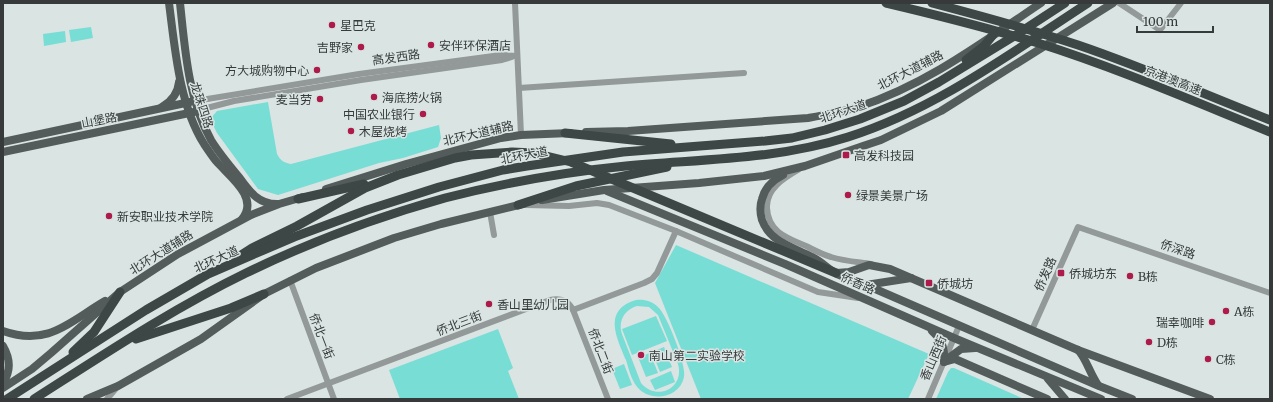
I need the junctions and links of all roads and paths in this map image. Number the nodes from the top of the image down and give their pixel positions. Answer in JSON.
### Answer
{"nodes":[{"id":1,"x":169,"y":3,"type":"edge"},
{"id":2,"x":180,"y":3,"type":"edge"},
{"id":3,"x":515,"y":3,"type":"edge"},
{"id":4,"x":886,"y":3,"type":"edge"},
{"id":5,"x":932,"y":3,"type":"edge"},
{"id":6,"x":1041,"y":3,"type":"edge"},
{"id":7,"x":1065,"y":3,"type":"edge"},
{"id":8,"x":1088,"y":3,"type":"edge"},
{"id":9,"x":1113,"y":3,"type":"edge"},
{"id":10,"x":1119,"y":3,"type":"edge"},
{"id":11,"x":1180,"y":3,"type":"edge"},
{"id":12,"x":993,"y":35,"type":"junction"},
{"id":13,"x":517,"y":56,"type":"junction"},
{"id":14,"x":180,"y":72,"type":"junction"},
{"id":15,"x":744,"y":73,"type":"dead end"},
{"id":16,"x":939,"y":82,"type":"junction"},
{"id":17,"x":519,"y":88,"type":"junction"},
{"id":18,"x":196,"y":101,"type":"junction"},
{"id":19,"x":186,"y":103,"type":"junction"},
{"id":20,"x":158,"y":110,"type":"junction"},
{"id":21,"x":199,"y":110,"type":"junction"},
{"id":22,"x":190,"y":113,"type":"junction"},
{"id":23,"x":1270,"y":120,"type":"edge"},
{"id":24,"x":1270,"y":132,"type":"edge"},
{"id":25,"x":565,"y":134,"type":"junction"},
{"id":26,"x":521,"y":135,"type":"junction"},
{"id":27,"x":3,"y":142,"type":"edge"},
{"id":28,"x":690,"y":146,"type":"junction"},
{"id":29,"x":3,"y":152,"type":"edge"},
{"id":30,"x":698,"y":161,"type":"junction"},
{"id":31,"x":805,"y":166,"type":"junction"},
{"id":32,"x":398,"y":176,"type":"junction"},
{"id":33,"x":604,"y":190,"type":"junction"},
{"id":34,"x":298,"y":199,"type":"junction"},
{"id":35,"x":278,"y":204,"type":"junction"},
{"id":36,"x":518,"y":205,"type":"junction"},
{"id":37,"x":490,"y":212,"type":"junction"},
{"id":38,"x":240,"y":221,"type":"junction"},
{"id":39,"x":1078,"y":227,"type":"joint"},
{"id":40,"x":676,"y":232,"type":"junction"},
{"id":41,"x":494,"y":235,"type":"dead end"},
{"id":42,"x":872,"y":264,"type":"junction"},
{"id":43,"x":836,"y":273,"type":"junction"},
{"id":44,"x":208,"y":274,"type":"junction"},
{"id":45,"x":912,"y":278,"type":"junction"},
{"id":46,"x":290,"y":280,"type":"junction"},
{"id":47,"x":866,"y":285,"type":"junction"},
{"id":48,"x":120,"y":292,"type":"junction"},
{"id":49,"x":1270,"y":293,"type":"edge"},
{"id":50,"x":264,"y":294,"type":"junction"},
{"id":51,"x":863,"y":299,"type":"junction"},
{"id":52,"x":573,"y":310,"type":"junction"},
{"id":53,"x":926,"y":326,"type":"junction"},
{"id":54,"x":959,"y":326,"type":"junction"},
{"id":55,"x":1032,"y":330,"type":"junction"},
{"id":56,"x":3,"y":331,"type":"edge"},
{"id":57,"x":954,"y":338,"type":"junction"},
{"id":58,"x":3,"y":346,"type":"edge"},
{"id":59,"x":1010,"y":348,"type":"junction"},
{"id":60,"x":979,"y":349,"type":"junction"},
{"id":61,"x":111,"y":350,"type":"junction"},
{"id":62,"x":1078,"y":350,"type":"junction"},
{"id":63,"x":1005,"y":360,"type":"junction"},
{"id":64,"x":944,"y":362,"type":"junction"},
{"id":65,"x":1046,"y":376,"type":"junction"},
{"id":66,"x":41,"y":378,"type":"junction"},
{"id":67,"x":3,"y":383,"type":"edge"},
{"id":68,"x":328,"y":383,"type":"junction"},
{"id":69,"x":118,"y":386,"type":"junction"},
{"id":70,"x":1099,"y":386,"type":"junction"},
{"id":71,"x":3,"y":388,"type":"edge"},
{"id":72,"x":7,"y":399,"type":"edge"},
{"id":73,"x":34,"y":399,"type":"edge"},
{"id":74,"x":87,"y":399,"type":"edge"},
{"id":75,"x":100,"y":399,"type":"edge"},
{"id":76,"x":107,"y":399,"type":"edge"},
{"id":77,"x":287,"y":399,"type":"edge"},
{"id":78,"x":334,"y":399,"type":"edge"},
{"id":79,"x":608,"y":399,"type":"edge"},
{"id":80,"x":928,"y":399,"type":"edge"},
{"id":81,"x":1047,"y":399,"type":"edge"},
{"id":82,"x":1065,"y":399,"type":"edge"},
{"id":83,"x":1101,"y":399,"type":"edge"},
{"id":84,"x":1132,"y":399,"type":"edge"},
{"id":85,"x":1210,"y":399,"type":"edge"}],
"edges":[{"from":1,"to":14,"type":"main road","name":"龙珠四路"},
{"from":2,"to":18,"type":"main road","name":"龙珠四路"},
{"from":3,"to":13,"type":"street"},
{"from":4,"to":24,"type":"highway","name":"京港澳高速"},
{"from":5,"to":23,"type":"highway","name":"京港澳高速"},
{"from":6,"to":12,"type":"main road","name":"北环大道辅路"},
{"from":7,"to":16,"type":"highway","name":"北环大道"},
{"from":8,"to":30,"type":"highway","name":"北环大道"},
{"from":9,"to":31,"type":"main road"},
{"from":10,"to":11,"type":"street"},
{"from":12,"to":16,"type":"highway"},
{"from":12,"to":25,"type":"main road","name":"北环大道辅路"},
{"from":13,"to":17,"type":"street"},
{"from":13,"to":18,"type":"street","name":"高发西路"},
{"from":13,"to":21,"type":"street","name":"高发西路"},
{"from":14,"to":19,"type":"main road","name":"龙珠四路"},
{"from":14,"to":20,"type":"main road"},
{"from":15,"to":17,"type":"street"},
{"from":16,"to":28,"type":"highway","name":"北环大道"},
{"from":17,"to":26,"type":"street"},
{"from":18,"to":19,"type":"main road","name":"山堡路"},
{"from":18,"to":21,"type":"main road","name":"龙珠四路"},
{"from":19,"to":20,"type":"main road","name":"山堡路"},
{"from":19,"to":22,"type":"main road","name":"龙珠四路"},
{"from":20,"to":27,"type":"main road","name":"山堡路"},
{"from":21,"to":22,"type":"main road","name":"山堡路"},
{"from":21,"to":35,"type":"main road","name":"龙珠四路"},
{"from":22,"to":29,"type":"main road","name":"山堡路"},
{"from":22,"to":38,"type":"main road","name":"龙珠四路"},
{"from":25,"to":26,"type":"main road","name":"北环大道辅路"},
{"from":25,"to":28,"type":"highway"},
{"from":26,"to":34,"type":"main road","name":"北环大道辅路"},
{"from":28,"to":44,"type":"highway","name":"北环大道"},
{"from":30,"to":36,"type":"highway"},
{"from":30,"to":61,"type":"highway","name":"北环大道"},
{"from":31,"to":33,"type":"main road"},
{"from":31,"to":42,"type":"street"},
{"from":31,"to":43,"type":"main road","name":"侨香路"},
{"from":32,"to":34,"type":"highway"},
{"from":32,"to":43,"type":"highway"},
{"from":32,"to":44,"type":"highway"},
{"from":33,"to":36,"type":"main road"},
{"from":33,"to":51,"type":"main road","name":"侨香路"},
{"from":34,"to":35,"type":"main road","name":"北环大道辅路"},
{"from":35,"to":38,"type":"main road","name":"北环大道辅路"},
{"from":36,"to":37,"type":"main road"},
{"from":36,"to":40,"type":"street"},
{"from":37,"to":41,"type":"street"},
{"from":37,"to":46,"type":"main road"},
{"from":38,"to":48,"type":"main road","name":"北环大道辅路"},
{"from":39,"to":49,"type":"street","name":"侨深路"},
{"from":39,"to":55,"type":"street","name":"侨发路"},
{"from":40,"to":51,"type":"street"},
{"from":40,"to":52,"type":"street"},
{"from":42,"to":43,"type":"main road"},
{"from":42,"to":45,"type":"main road"},
{"from":43,"to":47,"type":"main road","name":"侨香路"},
{"from":44,"to":66,"type":"highway","name":"北环大道"},
{"from":45,"to":47,"type":"main road"},
{"from":45,"to":55,"type":"main road"},
{"from":46,"to":50,"type":"main road"},
{"from":46,"to":68,"type":"street","name":"侨北一街"},
{"from":47,"to":54,"type":"main road","name":"侨香路"},
{"from":48,"to":56,"type":"main road"},
{"from":48,"to":66,"type":"highway"},
{"from":48,"to":71,"type":"main road","name":"北环大道辅路"},
{"from":50,"to":61,"type":"highway"},
{"from":50,"to":69,"type":"main road"},
{"from":51,"to":53,"type":"main road","name":"侨香路"},
{"from":52,"to":68,"type":"street","name":"侨北三街"},
{"from":52,"to":79,"type":"street","name":"侨北二街"},
{"from":53,"to":57,"type":"main road","name":"侨香路"},
{"from":53,"to":64,"type":"main road"},
{"from":54,"to":57,"type":"street","name":"香山西街"},
{"from":54,"to":59,"type":"main road","name":"侨香路"},
{"from":55,"to":62,"type":"main road"},
{"from":57,"to":60,"type":"main road","name":"侨香路"},
{"from":57,"to":64,"type":"street","name":"香山西街"},
{"from":58,"to":67,"type":"main road"},
{"from":59,"to":63,"type":"main road"},
{"from":59,"to":70,"type":"main road","name":"侨香路"},
{"from":60,"to":63,"type":"main road","name":"侨香路"},
{"from":60,"to":64,"type":"main road"},
{"from":61,"to":73,"type":"highway","name":"北环大道"},
{"from":62,"to":70,"type":"main road"},
{"from":62,"to":85,"type":"main road"},
{"from":63,"to":65,"type":"main road","name":"侨香路"},
{"from":64,"to":80,"type":"street","name":"香山西街"},
{"from":64,"to":81,"type":"main road"},
{"from":65,"to":82,"type":"main road"},
{"from":65,"to":83,"type":"main road","name":"侨香路"},
{"from":66,"to":72,"type":"highway","name":"北环大道"},
{"from":68,"to":77,"type":"street","name":"侨北三街"},
{"from":68,"to":78,"type":"street","name":"侨北一街"},
{"from":69,"to":74,"type":"main road"},
{"from":69,"to":75,"type":"main road"},
{"from":69,"to":76,"type":"street"},
{"from":70,"to":84,"type":"main road","name":"侨香路"}]}
